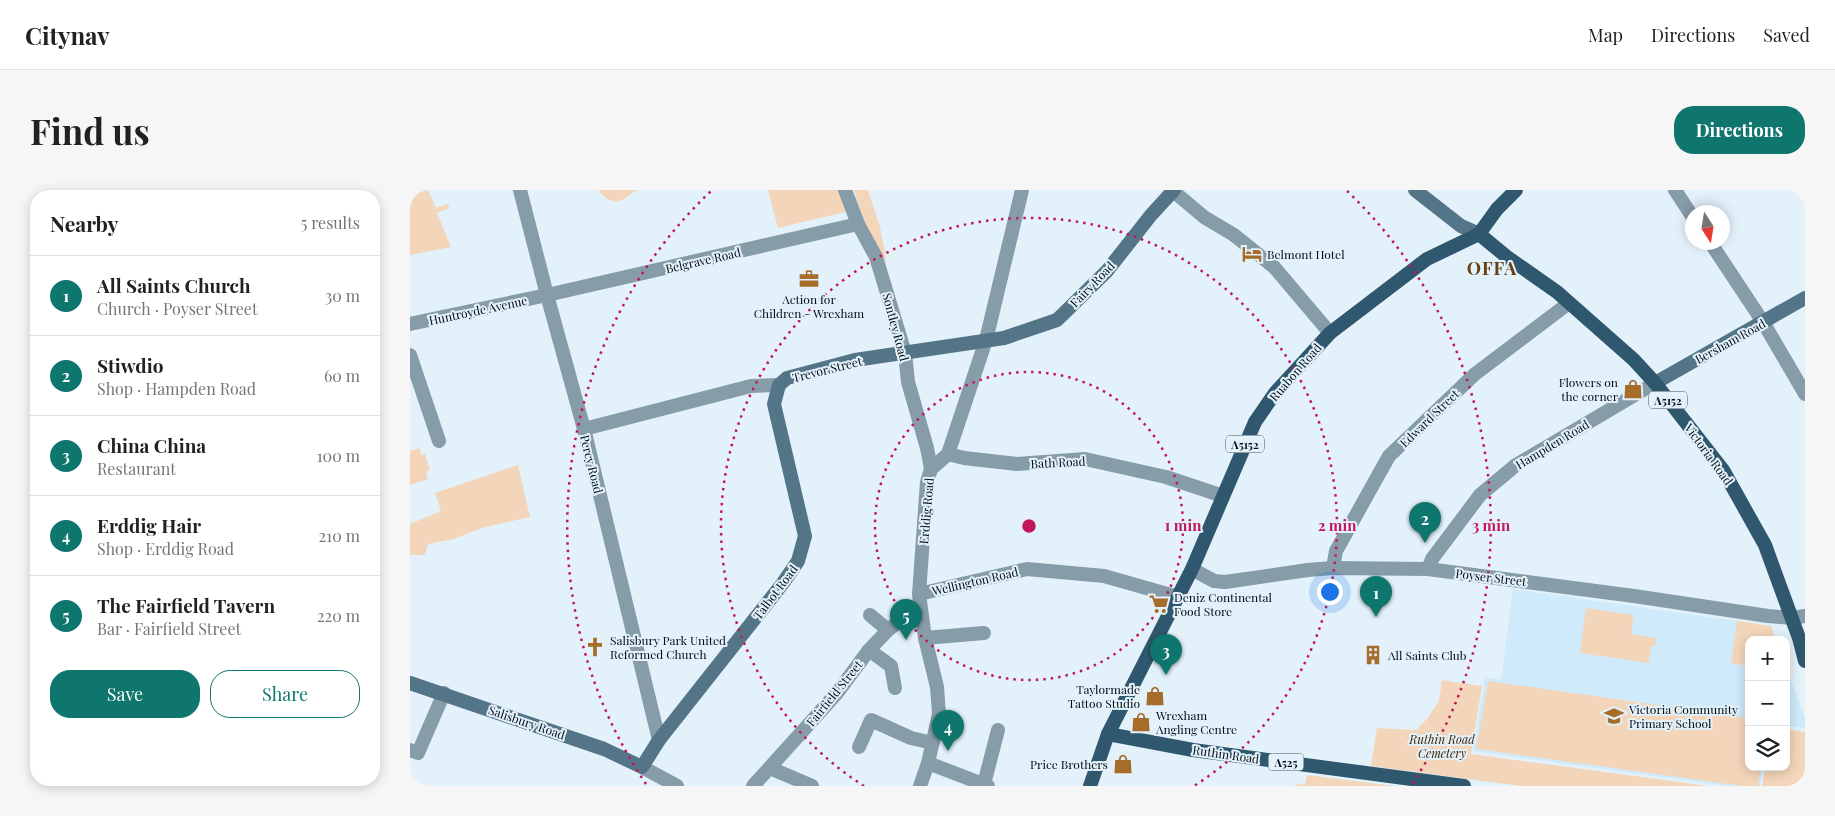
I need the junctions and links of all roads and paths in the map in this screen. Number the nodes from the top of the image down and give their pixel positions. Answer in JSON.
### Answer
{"nodes":[{"id":1,"x":520,"y":190,"type":"edge"},
{"id":2,"x":845,"y":190,"type":"edge"},
{"id":3,"x":1022,"y":190,"type":"edge"},
{"id":4,"x":1174,"y":190,"type":"edge"},
{"id":5,"x":1415,"y":190,"type":"edge"},
{"id":6,"x":1516,"y":190,"type":"edge"},
{"id":7,"x":1675,"y":190,"type":"edge"},
{"id":8,"x":1427,"y":194,"type":"edge"},
{"id":9,"x":1685,"y":205,"type":"edge"},
{"id":10,"x":858,"y":224,"type":"junction"},
{"id":11,"x":1479,"y":234,"type":"junction"},
{"id":12,"x":1715,"y":250,"type":"edge"},
{"id":13,"x":547,"y":296,"type":"junction"},
{"id":14,"x":1805,"y":298,"type":"edge"},
{"id":15,"x":1569,"y":303,"type":"junction"},
{"id":16,"x":1763,"y":322,"type":"junction"},
{"id":17,"x":410,"y":324,"type":"edge"},
{"id":18,"x":1330,"y":332,"type":"junction"},
{"id":19,"x":986,"y":340,"type":"junction"},
{"id":20,"x":905,"y":353,"type":"junction"},
{"id":21,"x":410,"y":355,"type":"edge"},
{"id":22,"x":1655,"y":383,"type":"junction"},
{"id":23,"x":779,"y":385,"type":"junction"},
{"id":24,"x":1805,"y":394,"type":"edge"},
{"id":25,"x":584,"y":429,"type":"junction"},
{"id":26,"x":439,"y":441,"type":"dead end"},
{"id":27,"x":948,"y":454,"type":"junction"},
{"id":28,"x":930,"y":468,"type":"junction"},
{"id":29,"x":1223,"y":496,"type":"junction"},
{"id":30,"x":1333,"y":568,"type":"junction"},
{"id":31,"x":1428,"y":569,"type":"junction"},
{"id":32,"x":1192,"y":570,"type":"junction"},
{"id":33,"x":1178,"y":597,"type":"junction"},
{"id":34,"x":919,"y":600,"type":"junction"},
{"id":35,"x":870,"y":615,"type":"dead end"},
{"id":36,"x":1798,"y":617,"type":"edge"},
{"id":37,"x":888,"y":630,"type":"junction"},
{"id":38,"x":984,"y":633,"type":"dead end"},
{"id":39,"x":925,"y":638,"type":"junction"},
{"id":40,"x":869,"y":650,"type":"junction"},
{"id":41,"x":1805,"y":661,"type":"edge"},
{"id":42,"x":410,"y":683,"type":"edge"},
{"id":43,"x":895,"y":688,"type":"dead end"},
{"id":44,"x":444,"y":693,"type":"junction"},
{"id":45,"x":998,"y":730,"type":"dead end"},
{"id":46,"x":1108,"y":734,"type":"junction"},
{"id":47,"x":659,"y":740,"type":"junction"},
{"id":48,"x":933,"y":743,"type":"junction"},
{"id":49,"x":859,"y":747,"type":"dead end"},
{"id":50,"x":410,"y":750,"type":"edge"},
{"id":51,"x":928,"y":763,"type":"junction"},
{"id":52,"x":642,"y":767,"type":"junction"},
{"id":53,"x":770,"y":768,"type":"junction"},
{"id":54,"x":658,"y":782,"type":"edge"},
{"id":55,"x":986,"y":785,"type":"edge"},
{"id":56,"x":677,"y":786,"type":"edge"},
{"id":57,"x":753,"y":786,"type":"edge"},
{"id":58,"x":812,"y":786,"type":"edge"},
{"id":59,"x":920,"y":786,"type":"edge"},
{"id":60,"x":1090,"y":786,"type":"edge"},
{"id":61,"x":1464,"y":786,"type":"edge"}],
"edges":[{"from":1,"to":13,"type":"street","name":"Percy Road"},
{"from":2,"to":10,"type":"street","name":"Sontley Road"},
{"from":3,"to":19,"type":"street"},
{"from":4,"to":18,"type":"street"},
{"from":4,"to":19,"type":"main road","name":"Fairy Road"},
{"from":5,"to":8,"type":"main road"},
{"from":6,"to":11,"type":"main road","name":"Ruabon Road","number":"A5152"},
{"from":7,"to":9,"type":"street"},
{"from":8,"to":11,"type":"main road"},
{"from":10,"to":13,"type":"street","name":"Belgrave Road"},
{"from":10,"to":20,"type":"street","name":"Sontley Road"},
{"from":11,"to":15,"type":"main road","name":"Victoria Road","number":"A5152"},
{"from":11,"to":18,"type":"main road","name":"Ruabon Road","number":"A5152"},
{"from":12,"to":16,"type":"street"},
{"from":13,"to":17,"type":"street","name":"Huntroyde Avenue"},
{"from":13,"to":25,"type":"street","name":"Percy Road"},
{"from":14,"to":16,"type":"main road","name":"Bersham Road"},
{"from":15,"to":22,"type":"main road","name":"Victoria Road","number":"A5152"},
{"from":15,"to":30,"type":"street","name":"Edward Street"},
{"from":16,"to":22,"type":"main road","name":"Bersham Road"},
{"from":16,"to":24,"type":"street"},
{"from":18,"to":29,"type":"main road","name":"Ruabon Road","number":"A5152"},
{"from":19,"to":20,"type":"main road","name":"Trevor Street"},
{"from":19,"to":27,"type":"street"},
{"from":20,"to":23,"type":"main road","name":"Trevor Street"},
{"from":20,"to":28,"type":"street","name":"Sontley Road"},
{"from":21,"to":26,"type":"street"},
{"from":22,"to":31,"type":"street","name":"Hampden Road"},
{"from":22,"to":36,"type":"main road","name":"Victoria Road","number":"A5152"},
{"from":23,"to":25,"type":"street","name":"Trevor Street"},
{"from":23,"to":47,"type":"main road","name":"Talbot Road"},
{"from":25,"to":47,"type":"street","name":"Percy Road"},
{"from":27,"to":28,"type":"street","name":"Erddig Road"},
{"from":27,"to":29,"type":"street","name":"Bath Road"},
{"from":28,"to":34,"type":"street","name":"Erddig Road"},
{"from":29,"to":32,"type":"main road","name":"Ruabon Road","number":"A5152"},
{"from":30,"to":31,"type":"street","name":"Poyser Street"},
{"from":30,"to":32,"type":"street","name":"Poyser Street"},
{"from":31,"to":36,"type":"street","name":"Poyser Street"},
{"from":32,"to":33,"type":"main road","name":"Ruabon Road","number":"A5152"},
{"from":33,"to":34,"type":"street","name":"Wellington Road"},
{"from":33,"to":46,"type":"main road","name":"Ruabon Road","number":"A5152"},
{"from":34,"to":37,"type":"street","name":"Fairfield Street"},
{"from":34,"to":39,"type":"street","name":"Erddig Road"},
{"from":35,"to":37,"type":"street"},
{"from":36,"to":41,"type":"main road","name":"Victoria Road","number":"A5152"},
{"from":37,"to":40,"type":"street","name":"Fairfield Street"},
{"from":38,"to":39,"type":"street"},
{"from":39,"to":48,"type":"street","name":"Erddig Road"},
{"from":40,"to":43,"type":"street"},
{"from":40,"to":53,"type":"street","name":"Fairfield Street"},
{"from":42,"to":44,"type":"main road","name":"Salisbury Road"},
{"from":44,"to":50,"type":"street"},
{"from":44,"to":52,"type":"main road","name":"Salisbury Road"},
{"from":45,"to":55,"type":"street"},
{"from":46,"to":60,"type":"main road","number":"A5152"},
{"from":46,"to":61,"type":"main road","name":"Ruthin Road","number":"A525"},
{"from":47,"to":52,"type":"main road","name":"Talbot Road"},
{"from":48,"to":49,"type":"street"},
{"from":48,"to":51,"type":"street","name":"Erddig Road"},
{"from":51,"to":55,"type":"street"},
{"from":51,"to":59,"type":"street","name":"Erddig Road"},
{"from":52,"to":54,"type":"street"},
{"from":53,"to":57,"type":"street","name":"Fairfield Street"},
{"from":53,"to":58,"type":"street"},
{"from":54,"to":56,"type":"street"}]}
